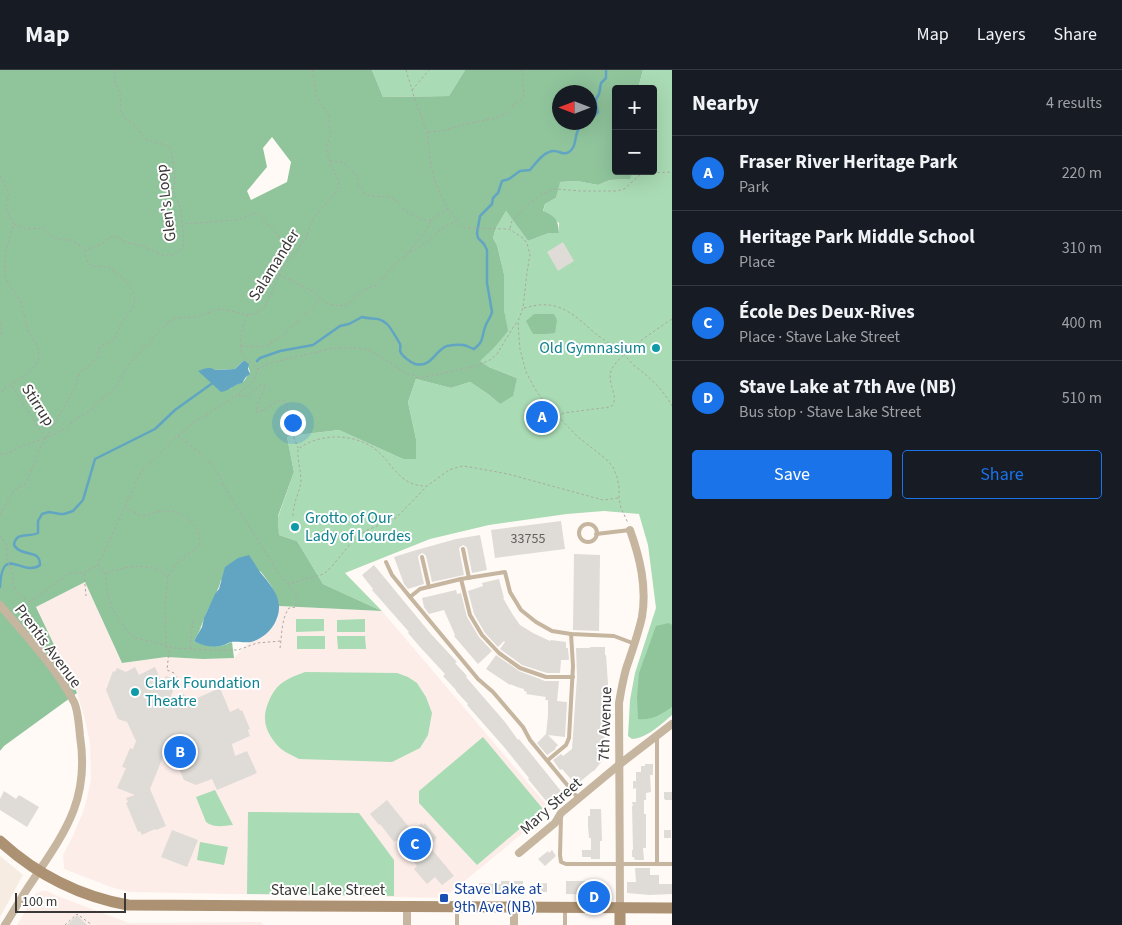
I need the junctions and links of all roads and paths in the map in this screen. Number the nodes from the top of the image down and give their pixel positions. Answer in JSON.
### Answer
{"nodes":[{"id":1,"x":115,"y":70,"type":"edge"},
{"id":2,"x":313,"y":70,"type":"edge"},
{"id":3,"x":406,"y":70,"type":"edge"},
{"id":4,"x":429,"y":70,"type":"edge"},
{"id":5,"x":522,"y":70,"type":"edge"},
{"id":6,"x":412,"y":91,"type":"junction"},
{"id":7,"x":427,"y":132,"type":"junction"},
{"id":8,"x":330,"y":161,"type":"junction"},
{"id":9,"x":672,"y":172,"type":"edge"},
{"id":10,"x":0,"y":176,"type":"edge"},
{"id":11,"x":448,"y":209,"type":"junction"},
{"id":12,"x":430,"y":220,"type":"junction"},
{"id":13,"x":457,"y":220,"type":"junction"},
{"id":14,"x":14,"y":224,"type":"junction"},
{"id":15,"x":183,"y":224,"type":"junction"},
{"id":16,"x":509,"y":228,"type":"junction"},
{"id":17,"x":86,"y":250,"type":"junction"},
{"id":18,"x":409,"y":252,"type":"junction"},
{"id":19,"x":291,"y":256,"type":"junction"},
{"id":20,"x":279,"y":274,"type":"junction"},
{"id":21,"x":321,"y":299,"type":"junction"},
{"id":22,"x":523,"y":308,"type":"junction"},
{"id":23,"x":248,"y":315,"type":"junction"},
{"id":24,"x":672,"y":318,"type":"edge"},
{"id":25,"x":518,"y":321,"type":"junction"},
{"id":26,"x":0,"y":322,"type":"edge"},
{"id":27,"x":0,"y":336,"type":"edge"},
{"id":28,"x":241,"y":346,"type":"junction"},
{"id":29,"x":624,"y":354,"type":"junction"},
{"id":30,"x":258,"y":369,"type":"junction"},
{"id":31,"x":12,"y":385,"type":"junction"},
{"id":32,"x":0,"y":387,"type":"edge"},
{"id":33,"x":4,"y":390,"type":"junction"},
{"id":34,"x":238,"y":394,"type":"junction"},
{"id":35,"x":0,"y":395,"type":"edge"},
{"id":36,"x":672,"y":406,"type":"edge"},
{"id":37,"x":558,"y":417,"type":"junction"},
{"id":38,"x":178,"y":436,"type":"junction"},
{"id":39,"x":46,"y":438,"type":"junction"},
{"id":40,"x":298,"y":449,"type":"junction"},
{"id":41,"x":0,"y":454,"type":"edge"},
{"id":42,"x":427,"y":486,"type":"junction"},
{"id":43,"x":619,"y":498,"type":"junction"},
{"id":44,"x":125,"y":507,"type":"junction"},
{"id":45,"x":0,"y":515,"type":"edge"},
{"id":46,"x":293,"y":516,"type":"dead end"},
{"id":47,"x":625,"y":518,"type":"dead end"},
{"id":48,"x":630,"y":530,"type":"joint"},
{"id":49,"x":596,"y":534,"type":"junction"},
{"id":50,"x":0,"y":535,"type":"edge"},
{"id":51,"x":463,"y":549,"type":"dead end"},
{"id":52,"x":422,"y":557,"type":"dead end"},
{"id":53,"x":386,"y":562,"type":"dead end"},
{"id":54,"x":98,"y":565,"type":"junction"},
{"id":55,"x":84,"y":573,"type":"junction"},
{"id":56,"x":105,"y":573,"type":"junction"},
{"id":57,"x":168,"y":576,"type":"junction"},
{"id":58,"x":469,"y":578,"type":"junction"},
{"id":59,"x":462,"y":579,"type":"junction"},
{"id":60,"x":288,"y":584,"type":"junction"},
{"id":61,"x":429,"y":587,"type":"junction"},
{"id":62,"x":86,"y":596,"type":"dead end"},
{"id":63,"x":410,"y":597,"type":"junction"},
{"id":64,"x":29,"y":602,"type":"junction"},
{"id":65,"x":0,"y":605,"type":"edge"},
{"id":66,"x":11,"y":618,"type":"junction"},
{"id":67,"x":193,"y":620,"type":"dead end"},
{"id":68,"x":571,"y":634,"type":"junction"},
{"id":69,"x":281,"y":641,"type":"junction"},
{"id":70,"x":635,"y":644,"type":"junction"},
{"id":71,"x":166,"y":646,"type":"junction"},
{"id":72,"x":190,"y":648,"type":"junction"},
{"id":73,"x":280,"y":648,"type":"dead end"},
{"id":74,"x":572,"y":677,"type":"junction"},
{"id":75,"x":180,"y":684,"type":"dead end"},
{"id":76,"x":672,"y":724,"type":"edge"},
{"id":77,"x":657,"y":735,"type":"junction"},
{"id":78,"x":548,"y":760,"type":"junction"},
{"id":79,"x":620,"y":764,"type":"junction"},
{"id":80,"x":579,"y":798,"type":"junction"},
{"id":81,"x":561,"y":813,"type":"junction"},
{"id":82,"x":0,"y":842,"type":"edge"},
{"id":83,"x":519,"y":854,"type":"dead end"},
{"id":84,"x":657,"y":864,"type":"junction"},
{"id":85,"x":672,"y":864,"type":"edge"},
{"id":86,"x":620,"y":865,"type":"junction"},
{"id":87,"x":39,"y":872,"type":"junction"},
{"id":88,"x":407,"y":907,"type":"junction"},
{"id":89,"x":457,"y":907,"type":"junction"},
{"id":90,"x":514,"y":907,"type":"junction"},
{"id":91,"x":565,"y":907,"type":"junction"},
{"id":92,"x":620,"y":908,"type":"junction"},
{"id":93,"x":672,"y":908,"type":"edge"},
{"id":94,"x":5,"y":925,"type":"edge"},
{"id":95,"x":65,"y":925,"type":"edge"},
{"id":96,"x":92,"y":925,"type":"edge"},
{"id":97,"x":407,"y":925,"type":"edge"},
{"id":98,"x":457,"y":925,"type":"edge"},
{"id":99,"x":514,"y":925,"type":"edge"},
{"id":100,"x":565,"y":925,"type":"edge"},
{"id":101,"x":620,"y":925,"type":"edge"}],
"edges":[{"from":1,"to":15,"type":"path","name":"Glen's Loop"},
{"from":2,"to":8,"type":"path","name":"Salamander"},
{"from":3,"to":6,"type":"path"},
{"from":4,"to":6,"type":"path"},
{"from":5,"to":7,"type":"path"},
{"from":6,"to":7,"type":"path"},
{"from":7,"to":11,"type":"path"},
{"from":8,"to":12,"type":"path"},
{"from":8,"to":19,"type":"path","name":"Salamander"},
{"from":9,"to":16,"type":"path"},
{"from":10,"to":14,"type":"path"},
{"from":11,"to":12,"type":"path"},
{"from":11,"to":13,"type":"path"},
{"from":12,"to":18,"type":"path"},
{"from":13,"to":16,"type":"path"},
{"from":13,"to":18,"type":"path"},
{"from":14,"to":17,"type":"path"},
{"from":14,"to":31,"type":"path"},
{"from":15,"to":17,"type":"path","name":"Glen's Loop"},
{"from":15,"to":19,"type":"path"},
{"from":16,"to":22,"type":"path"},
{"from":17,"to":39,"type":"path"},
{"from":18,"to":21,"type":"path"},
{"from":19,"to":20,"type":"path","name":"Salamander"},
{"from":20,"to":21,"type":"path"},
{"from":20,"to":23,"type":"path","name":"Salamander"},
{"from":21,"to":28,"type":"path"},
{"from":22,"to":25,"type":"path"},
{"from":22,"to":29,"type":"path"},
{"from":23,"to":28,"type":"path"},
{"from":23,"to":39,"type":"path","name":"Salamander"},
{"from":24,"to":29,"type":"path"},
{"from":25,"to":30,"type":"path"},
{"from":25,"to":37,"type":"path"},
{"from":26,"to":27,"type":"path"},
{"from":28,"to":30,"type":"path"},
{"from":29,"to":36,"type":"path"},
{"from":29,"to":37,"type":"path"},
{"from":30,"to":34,"type":"path"},
{"from":31,"to":33,"type":"path"},
{"from":31,"to":39,"type":"path","name":"Stirrup"},
{"from":32,"to":33,"type":"path"},
{"from":33,"to":35,"type":"path"},
{"from":34,"to":38,"type":"path"},
{"from":34,"to":40,"type":"path"},
{"from":37,"to":43,"type":"path"},
{"from":38,"to":44,"type":"path"},
{"from":38,"to":60,"type":"path"},
{"from":39,"to":41,"type":"path","name":"Salamander"},
{"from":39,"to":45,"type":"path"},
{"from":40,"to":42,"type":"path"},
{"from":40,"to":46,"type":"path"},
{"from":42,"to":43,"type":"path"},
{"from":42,"to":60,"type":"path"},
{"from":43,"to":47,"type":"path"},
{"from":44,"to":54,"type":"path"},
{"from":44,"to":57,"type":"path"},
{"from":48,"to":49,"type":"lane"},
{"from":48,"to":70,"type":"street","name":"7th Avenue"},
{"from":49,"to":49,"type":"lane"},
{"from":50,"to":64,"type":"path"},
{"from":51,"to":58,"type":"lane"},
{"from":52,"to":61,"type":"lane"},
{"from":53,"to":63,"type":"lane"},
{"from":54,"to":55,"type":"path"},
{"from":54,"to":56,"type":"path"},
{"from":55,"to":62,"type":"path"},
{"from":55,"to":64,"type":"path"},
{"from":56,"to":57,"type":"path"},
{"from":56,"to":71,"type":"path"},
{"from":57,"to":71,"type":"path"},
{"from":58,"to":59,"type":"lane"},
{"from":58,"to":68,"type":"lane"},
{"from":59,"to":61,"type":"lane"},
{"from":59,"to":74,"type":"lane"},
{"from":60,"to":69,"type":"path"},
{"from":61,"to":63,"type":"lane"},
{"from":63,"to":78,"type":"lane"},
{"from":64,"to":66,"type":"path"},
{"from":65,"to":66,"type":"street","name":"Prentis Avenue"},
{"from":66,"to":87,"type":"street","name":"Prentis Avenue"},
{"from":67,"to":72,"type":"path"},
{"from":68,"to":70,"type":"lane"},
{"from":68,"to":74,"type":"lane"},
{"from":69,"to":72,"type":"path"},
{"from":69,"to":73,"type":"path"},
{"from":70,"to":79,"type":"street","name":"7th Avenue"},
{"from":71,"to":72,"type":"path"},
{"from":71,"to":75,"type":"path"},
{"from":74,"to":78,"type":"lane"},
{"from":76,"to":77,"type":"street","name":"Mary Street"},
{"from":77,"to":79,"type":"street","name":"Mary Street"},
{"from":77,"to":84,"type":"lane"},
{"from":78,"to":80,"type":"lane"},
{"from":79,"to":80,"type":"street","name":"Mary Street"},
{"from":79,"to":86,"type":"street","name":"7th Avenue"},
{"from":80,"to":81,"type":"street","name":"Mary Street"},
{"from":81,"to":83,"type":"street","name":"Mary Street"},
{"from":81,"to":86,"type":"lane"},
{"from":82,"to":87,"type":"main road","name":"Stave Lake Street"},
{"from":84,"to":85,"type":"lane"},
{"from":84,"to":86,"type":"lane"},
{"from":86,"to":92,"type":"street","name":"7th Avenue"},
{"from":87,"to":88,"type":"main road","name":"Stave Lake Street"},
{"from":87,"to":94,"type":"street","name":"Prentis Avenue"},
{"from":88,"to":89,"type":"main road","name":"Stave Lake Street"},
{"from":88,"to":97,"type":"street"},
{"from":89,"to":90,"type":"main road","name":"Stave Lake Street"},
{"from":89,"to":98,"type":"lane"},
{"from":90,"to":91,"type":"main road","name":"Stave Lake Street"},
{"from":90,"to":99,"type":"street"},
{"from":91,"to":92,"type":"main road","name":"Stave Lake Street"},
{"from":91,"to":100,"type":"lane"},
{"from":92,"to":93,"type":"main road","name":"Stave Lake Street"},
{"from":92,"to":101,"type":"main road","name":"7th Avenue"},
{"from":95,"to":96,"type":"path"}]}
